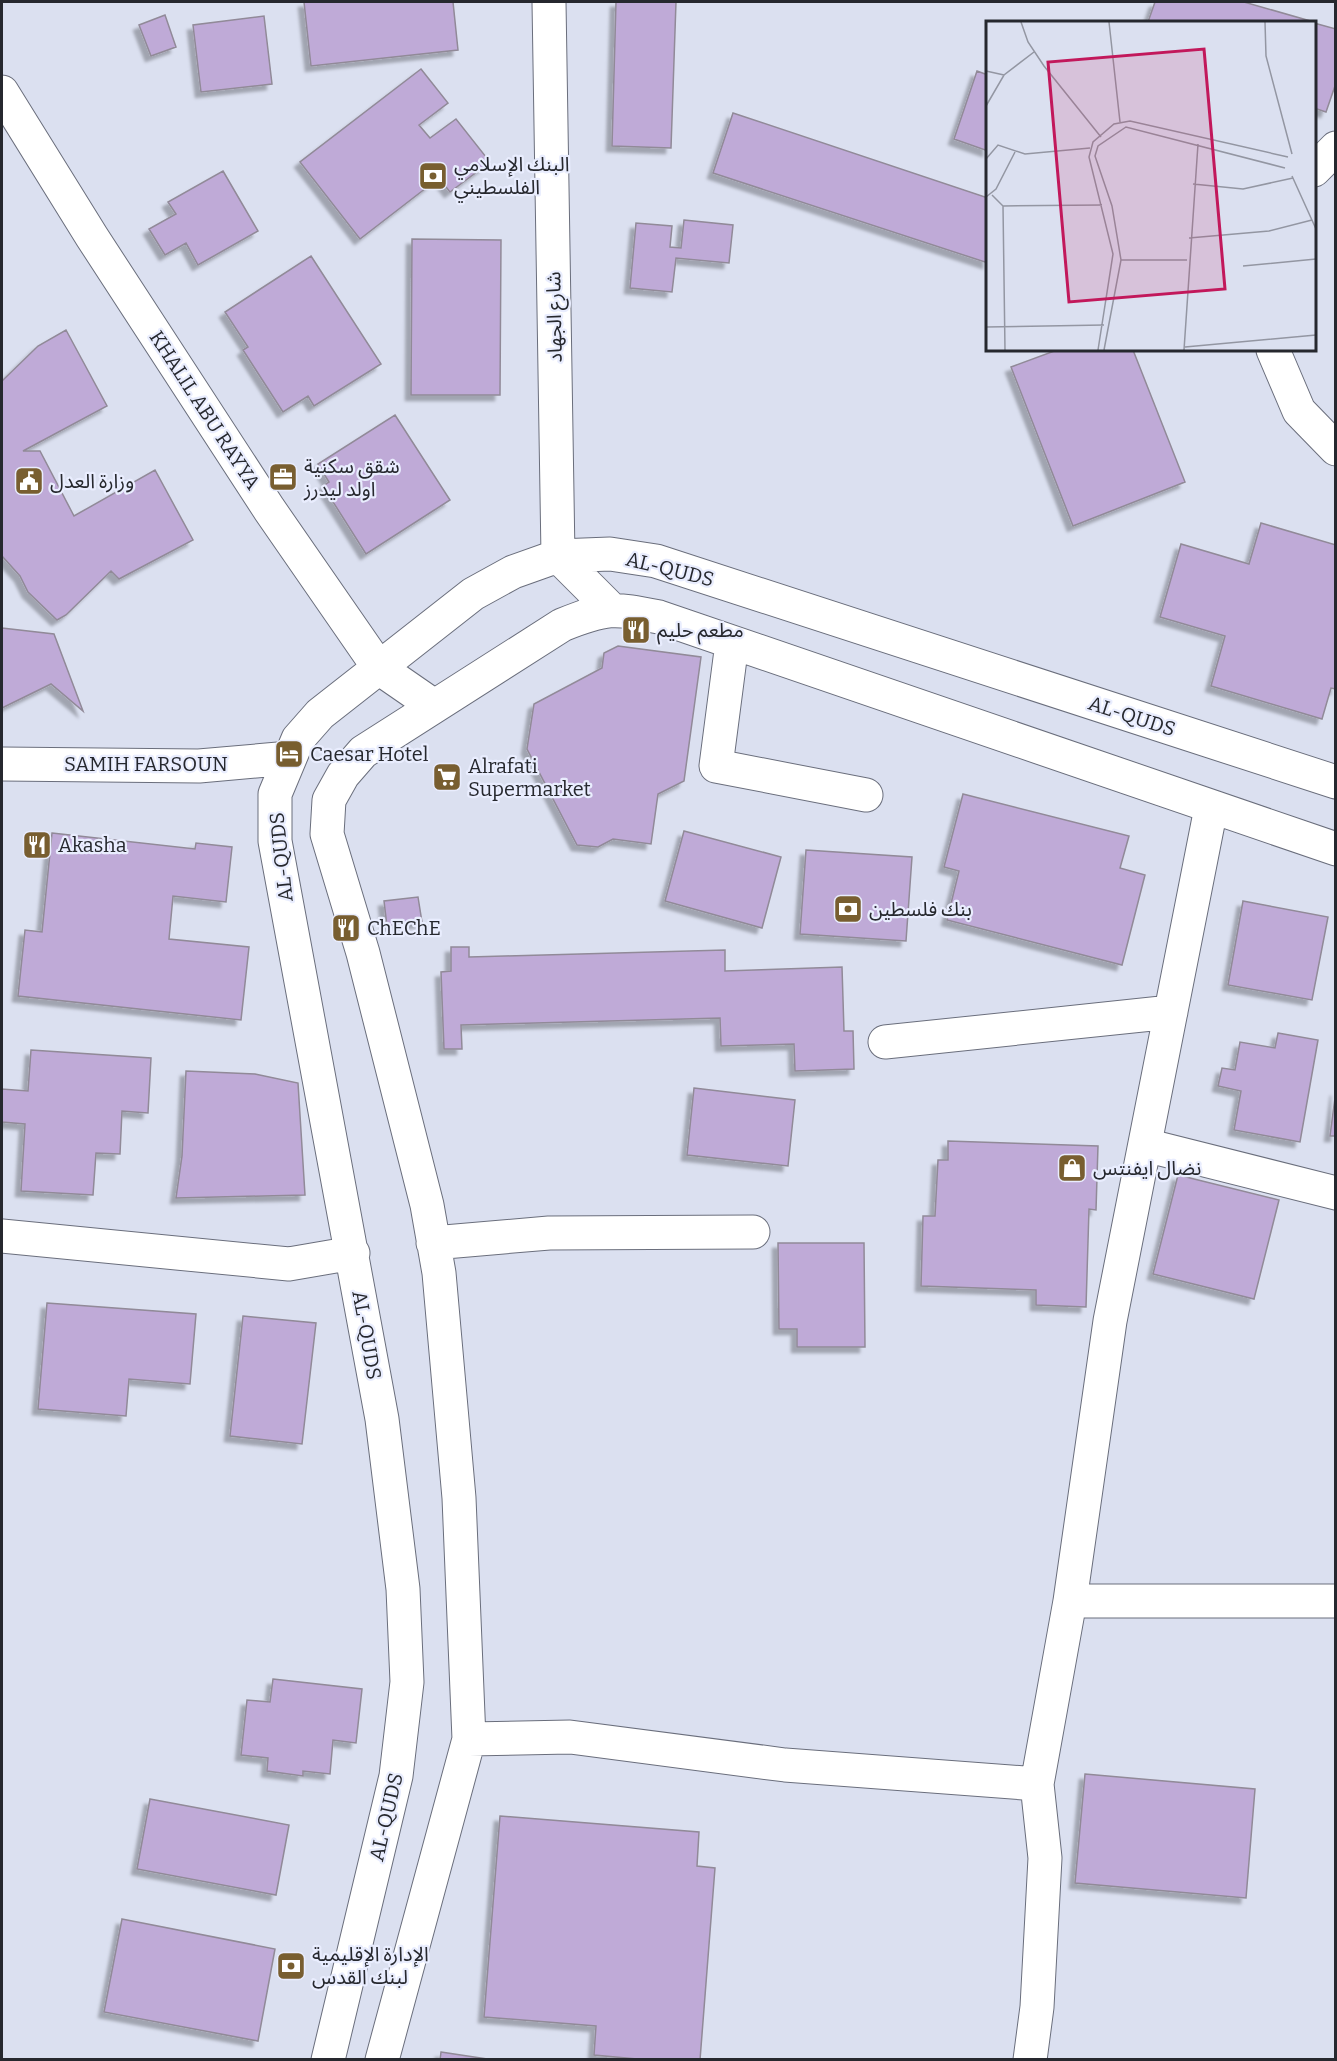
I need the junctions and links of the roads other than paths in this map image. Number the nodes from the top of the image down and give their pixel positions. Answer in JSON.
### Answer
{"nodes":[{"id":1,"x":549,"y":2,"type":"edge"},
{"id":2,"x":2,"y":92,"type":"edge"},
{"id":3,"x":1335,"y":148,"type":"edge"},
{"id":4,"x":1316,"y":168,"type":"edge"},
{"id":5,"x":1273,"y":351,"type":"edge"},
{"id":6,"x":1335,"y":449,"type":"edge"},
{"id":7,"x":558,"y":556,"type":"junction"},
{"id":8,"x":612,"y":610,"type":"junction"},
{"id":9,"x":732,"y":643,"type":"junction"},
{"id":10,"x":379,"y":668,"type":"junction"},
{"id":11,"x":434,"y":706,"type":"junction"},
{"id":12,"x":290,"y":758,"type":"junction"},
{"id":13,"x":2,"y":764,"type":"edge"},
{"id":14,"x":1335,"y":782,"type":"edge"},
{"id":15,"x":866,"y":795,"type":"dead end"},
{"id":16,"x":1211,"y":808,"type":"junction"},
{"id":17,"x":1335,"y":849,"type":"edge"},
{"id":18,"x":1171,"y":1012,"type":"junction"},
{"id":19,"x":885,"y":1042,"type":"dead end"},
{"id":20,"x":1145,"y":1145,"type":"junction"},
{"id":21,"x":1335,"y":1193,"type":"edge"},
{"id":22,"x":753,"y":1232,"type":"dead end"},
{"id":23,"x":2,"y":1236,"type":"edge"},
{"id":24,"x":433,"y":1243,"type":"junction"},
{"id":25,"x":353,"y":1253,"type":"junction"},
{"id":26,"x":1070,"y":1601,"type":"junction"},
{"id":27,"x":1335,"y":1601,"type":"edge"},
{"id":28,"x":469,"y":1739,"type":"junction"},
{"id":29,"x":1037,"y":1784,"type":"junction"},
{"id":30,"x":1030,"y":2059,"type":"edge"},
{"id":31,"x":328,"y":2060,"type":"edge"},
{"id":32,"x":382,"y":2060,"type":"edge"},
{"id":33,"x":1036,"y":2060,"type":"edge"}],
"edges":[{"from":1,"to":7,"type":"street","name":"شارع الجهاد"},
{"from":2,"to":10,"type":"street","name":"KHALIL ABU RAYYA"},
{"from":3,"to":4,"type":"street"},
{"from":5,"to":6,"type":"street"},
{"from":7,"to":8,"type":"street"},
{"from":7,"to":10,"type":"street","name":"AL-QUDS"},
{"from":7,"to":14,"type":"street","name":"AL-QUDS"},
{"from":8,"to":9,"type":"street"},
{"from":8,"to":11,"type":"street"},
{"from":9,"to":15,"type":"street"},
{"from":9,"to":16,"type":"street"},
{"from":10,"to":11,"type":"street","name":"KHALIL ABU RAYYA"},
{"from":10,"to":12,"type":"street","name":"AL-QUDS"},
{"from":11,"to":24,"type":"street"},
{"from":12,"to":13,"type":"street","name":"SAMIH FARSOUN"},
{"from":12,"to":25,"type":"street","name":"AL-QUDS"},
{"from":16,"to":17,"type":"street"},
{"from":16,"to":18,"type":"street"},
{"from":18,"to":19,"type":"street"},
{"from":18,"to":20,"type":"street"},
{"from":20,"to":21,"type":"street"},
{"from":20,"to":26,"type":"street"},
{"from":22,"to":24,"type":"street"},
{"from":23,"to":25,"type":"street"},
{"from":24,"to":28,"type":"street"},
{"from":25,"to":31,"type":"street","name":"AL-QUDS"},
{"from":26,"to":27,"type":"street"},
{"from":26,"to":29,"type":"street"},
{"from":28,"to":29,"type":"street"},
{"from":28,"to":32,"type":"street"},
{"from":29,"to":30,"type":"street"},
{"from":30,"to":33,"type":"street"}]}
